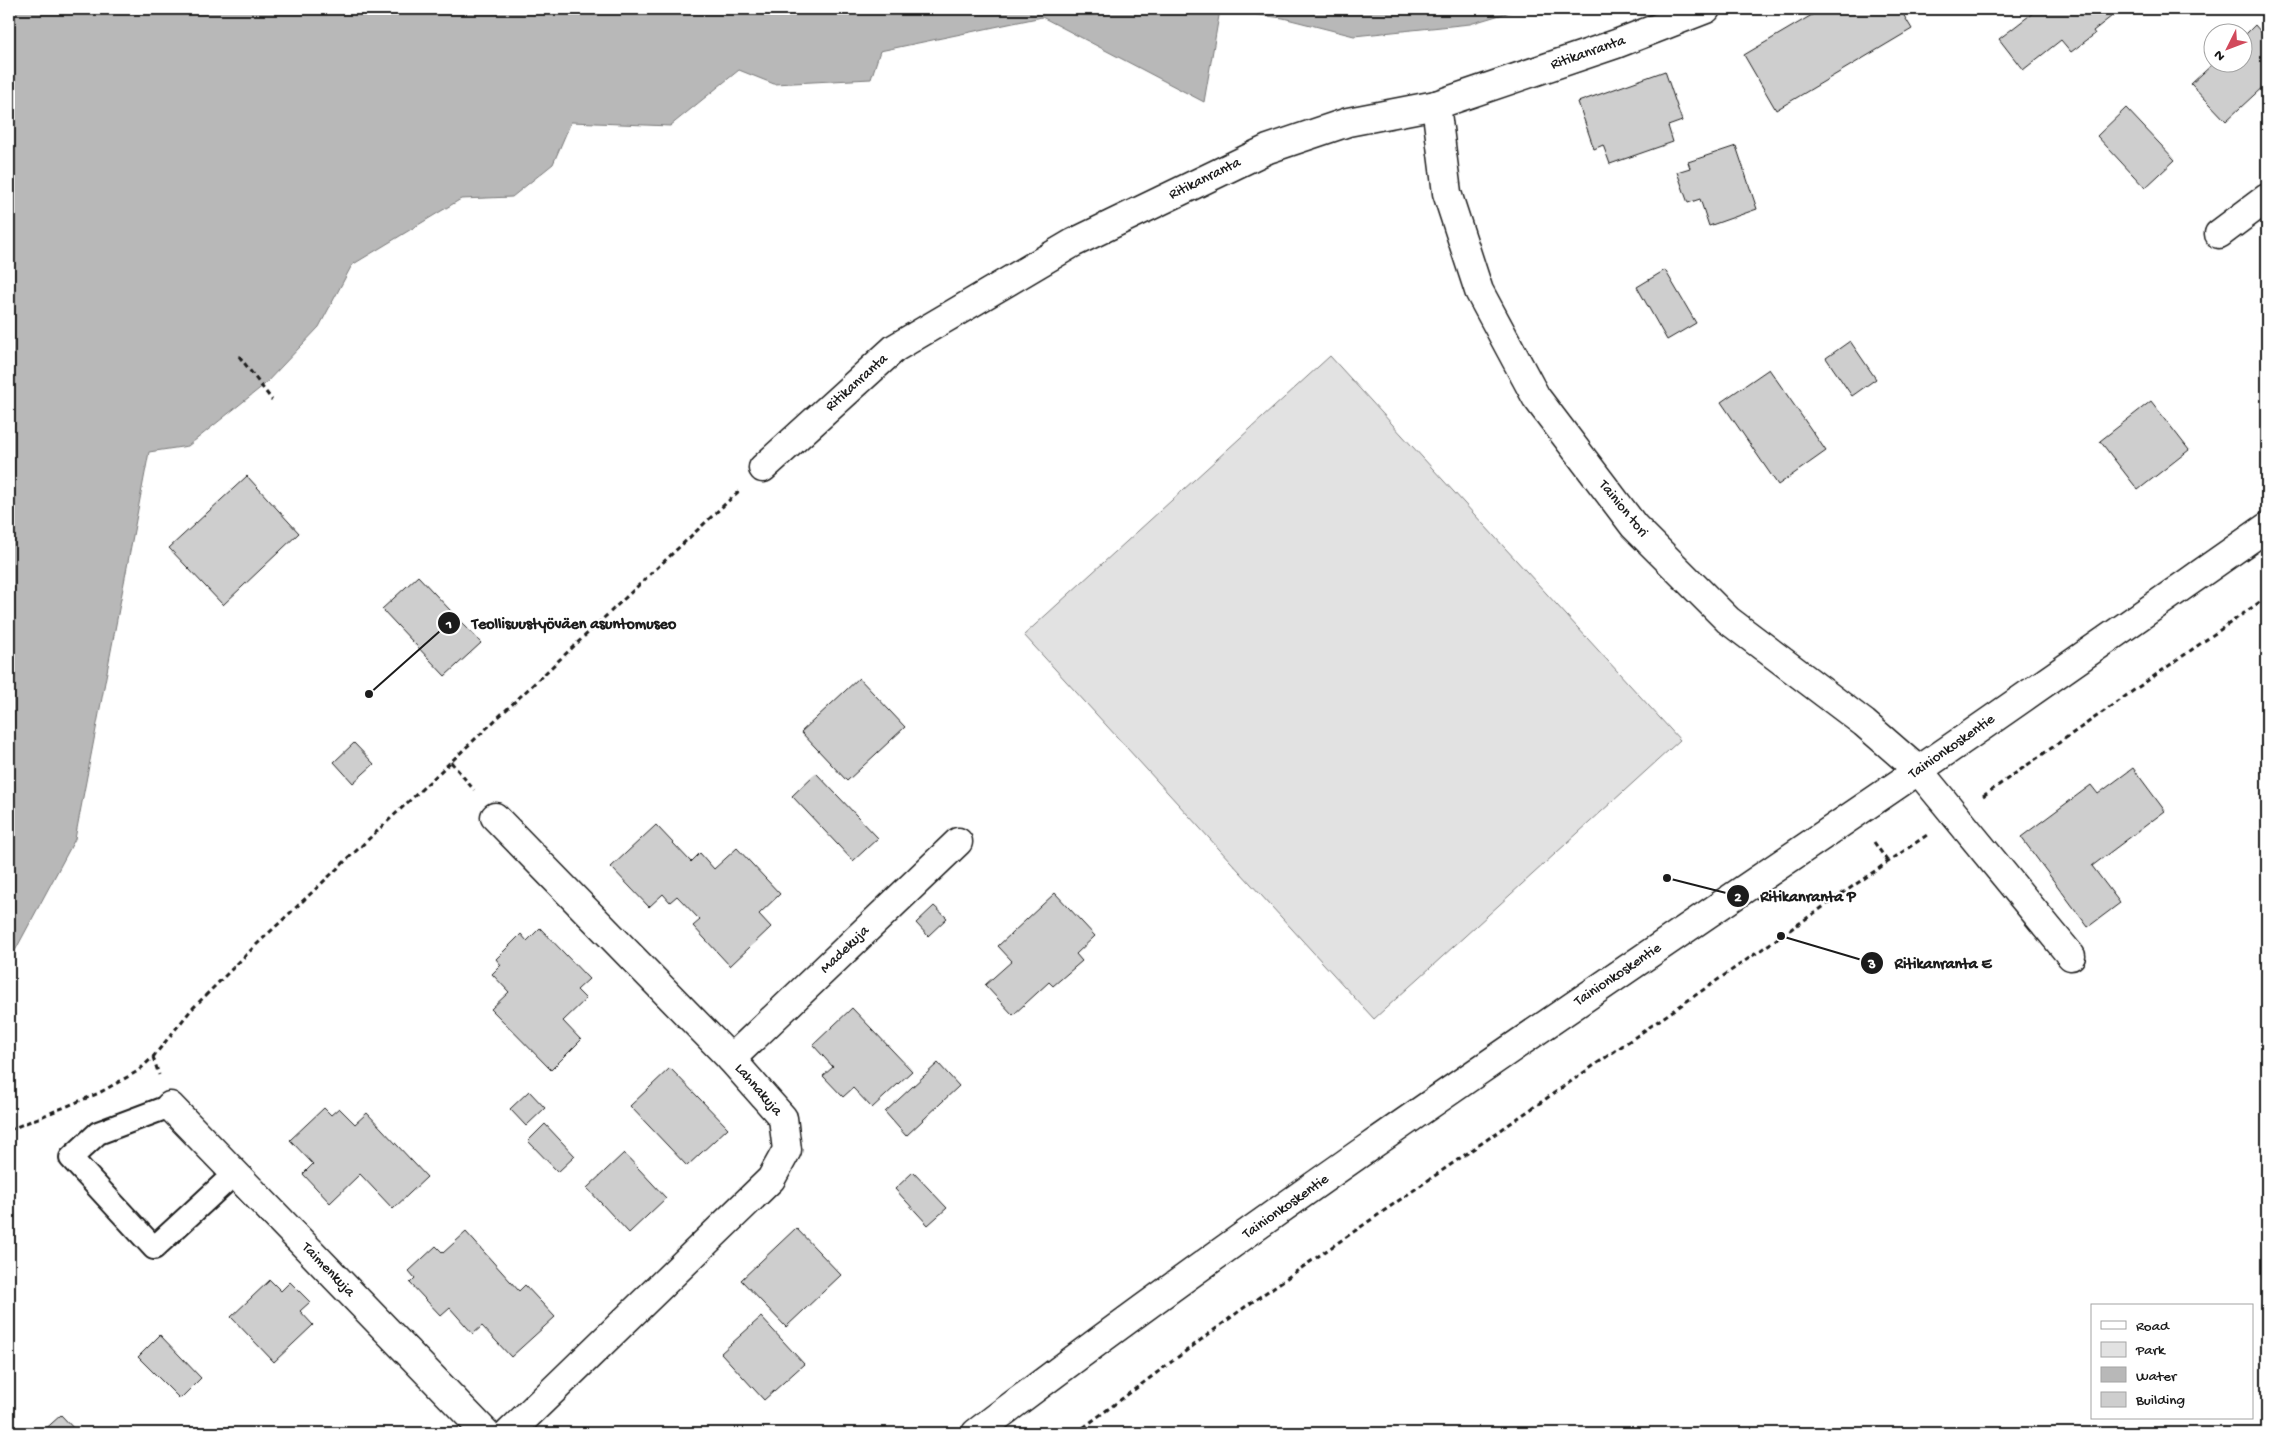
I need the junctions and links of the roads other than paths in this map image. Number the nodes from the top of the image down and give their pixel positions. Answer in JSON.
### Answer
{"nodes":[{"id":1,"x":1706,"y":9,"type":"edge"},
{"id":2,"x":1436,"y":105,"type":"junction"},
{"id":3,"x":2267,"y":198,"type":"edge"},
{"id":4,"x":2219,"y":234,"type":"dead end"},
{"id":5,"x":763,"y":468,"type":"road end"},
{"id":6,"x":2267,"y":527,"type":"edge"},
{"id":7,"x":1918,"y":770,"type":"junction"},
{"id":8,"x":496,"y":817,"type":"dead end"},
{"id":9,"x":958,"y":842,"type":"dead end"},
{"id":10,"x":2071,"y":956,"type":"dead end"},
{"id":11,"x":731,"y":1059,"type":"junction"},
{"id":12,"x":170,"y":1106,"type":"joint"},
{"id":13,"x":234,"y":1174,"type":"junction"},
{"id":14,"x":486,"y":1433,"type":"edge"},
{"id":15,"x":509,"y":1433,"type":"edge"},
{"id":16,"x":976,"y":1433,"type":"edge"}],
"edges":[{"from":1,"to":2,"type":"street","name":"Ritikanranta"},
{"from":2,"to":5,"type":"street","name":"Ritikanranta"},
{"from":2,"to":7,"type":"street","name":"Tainion tori"},
{"from":3,"to":4,"type":"street"},
{"from":6,"to":7,"type":"street","name":"Tainionkoskentie"},
{"from":7,"to":10,"type":"street","name":"Tainion tori"},
{"from":7,"to":16,"type":"street","name":"Tainionkoskentie"},
{"from":8,"to":11,"type":"street","name":"Lahnakuja"},
{"from":9,"to":11,"type":"street","name":"Madekuja"},
{"from":11,"to":15,"type":"street","name":"Lahnakuja"},
{"from":12,"to":13,"type":"street","name":"Taimenkuja"},
{"from":12,"to":13,"type":"lane"},
{"from":13,"to":14,"type":"street","name":"Taimenkuja"}]}
